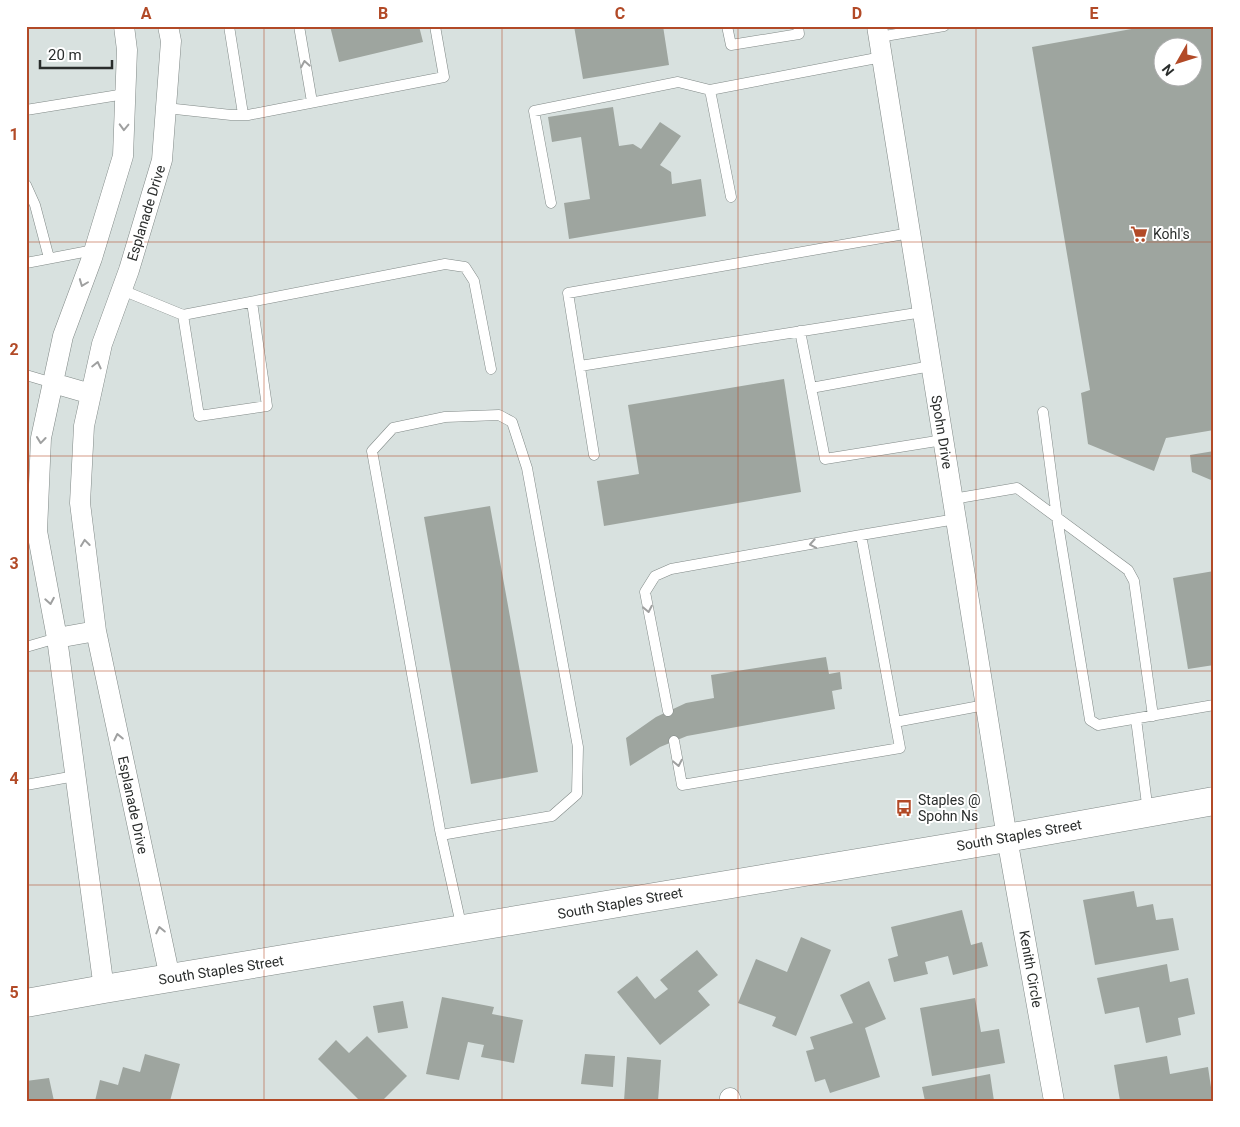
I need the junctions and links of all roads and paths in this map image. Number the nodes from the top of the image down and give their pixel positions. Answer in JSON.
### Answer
{"nodes":[{"id":1,"x":124,"y":26,"type":"edge"},
{"id":2,"x":168,"y":26,"type":"edge"},
{"id":3,"x":229,"y":26,"type":"edge"},
{"id":4,"x":299,"y":26,"type":"edge"},
{"id":5,"x":436,"y":26,"type":"edge"},
{"id":6,"x":728,"y":26,"type":"edge"},
{"id":7,"x":798,"y":26,"type":"edge"},
{"id":8,"x":944,"y":26,"type":"edge"},
{"id":9,"x":878,"y":32,"type":"edge"},
{"id":10,"x":882,"y":57,"type":"junction"},
{"id":11,"x":710,"y":90,"type":"junction"},
{"id":12,"x":126,"y":94,"type":"junction"},
{"id":13,"x":312,"y":102,"type":"junction"},
{"id":14,"x":166,"y":108,"type":"junction"},
{"id":15,"x":26,"y":110,"type":"edge"},
{"id":16,"x":243,"y":114,"type":"junction"},
{"id":17,"x":26,"y":185,"type":"edge"},
{"id":18,"x":731,"y":197,"type":"dead end"},
{"id":19,"x":551,"y":203,"type":"dead end"},
{"id":20,"x":910,"y":234,"type":"junction"},
{"id":21,"x":94,"y":250,"type":"junction"},
{"id":22,"x":49,"y":258,"type":"junction"},
{"id":23,"x":26,"y":263,"type":"edge"},
{"id":24,"x":122,"y":290,"type":"junction"},
{"id":25,"x":252,"y":302,"type":"junction"},
{"id":26,"x":923,"y":312,"type":"junction"},
{"id":27,"x":183,"y":316,"type":"junction"},
{"id":28,"x":800,"y":331,"type":"junction"},
{"id":29,"x":580,"y":366,"type":"junction"},
{"id":30,"x":931,"y":366,"type":"junction"},
{"id":31,"x":491,"y":369,"type":"dead end"},
{"id":32,"x":26,"y":375,"type":"edge"},
{"id":33,"x":53,"y":383,"type":"junction"},
{"id":34,"x":811,"y":388,"type":"junction"},
{"id":35,"x":91,"y":394,"type":"junction"},
{"id":36,"x":1043,"y":412,"type":"dead end"},
{"id":37,"x":943,"y":440,"type":"junction"},
{"id":38,"x":594,"y":455,"type":"dead end"},
{"id":39,"x":954,"y":509,"type":"junction"},
{"id":40,"x":1057,"y":518,"type":"junction"},
{"id":41,"x":861,"y":535,"type":"junction"},
{"id":42,"x":96,"y":632,"type":"junction"},
{"id":43,"x":57,"y":638,"type":"junction"},
{"id":44,"x":26,"y":647,"type":"edge"},
{"id":45,"x":985,"y":704,"type":"junction"},
{"id":46,"x":1214,"y":705,"type":"edge"},
{"id":47,"x":668,"y":711,"type":"dead end"},
{"id":48,"x":1153,"y":716,"type":"junction"},
{"id":49,"x":1136,"y":718,"type":"junction"},
{"id":50,"x":895,"y":722,"type":"junction"},
{"id":51,"x":674,"y":741,"type":"dead end"},
{"id":52,"x":75,"y":776,"type":"junction"},
{"id":53,"x":26,"y":785,"type":"edge"},
{"id":54,"x":1214,"y":801,"type":"edge"},
{"id":55,"x":1148,"y":813,"type":"junction"},
{"id":56,"x":441,"y":835,"type":"junction"},
{"id":57,"x":1007,"y":838,"type":"junction"},
{"id":58,"x":463,"y":930,"type":"junction"},
{"id":59,"x":170,"y":978,"type":"junction"},
{"id":60,"x":104,"y":988,"type":"junction"},
{"id":61,"x":26,"y":1003,"type":"edge"},
{"id":62,"x":1054,"y":1101,"type":"edge"}],
"edges":[{"from":1,"to":12,"type":"street"},
{"from":2,"to":14,"type":"street","name":"Esplanade Drive"},
{"from":3,"to":16,"type":"lane"},
{"from":13,"to":4,"type":"lane","one_way":true},
{"from":5,"to":13,"type":"lane"},
{"from":6,"to":7,"type":"lane"},
{"from":8,"to":9,"type":"lane"},
{"from":9,"to":10,"type":"street","name":"Spohn Drive"},
{"from":10,"to":11,"type":"lane"},
{"from":10,"to":20,"type":"street","name":"Spohn Drive"},
{"from":11,"to":18,"type":"lane"},
{"from":11,"to":19,"type":"lane"},
{"from":12,"to":15,"type":"lane"},
{"from":12,"to":21,"type":"street","one_way":true},
{"from":13,"to":16,"type":"lane"},
{"from":14,"to":16,"type":"lane"},
{"from":14,"to":24,"type":"street","name":"Esplanade Drive"},
{"from":17,"to":22,"type":"lane"},
{"from":20,"to":26,"type":"street","name":"Spohn Drive"},
{"from":20,"to":29,"type":"lane"},
{"from":21,"to":22,"type":"lane"},
{"from":21,"to":33,"type":"street","one_way":true},
{"from":22,"to":23,"type":"lane"},
{"from":24,"to":27,"type":"lane"},
{"from":35,"to":24,"type":"street","name":"Esplanade Drive","one_way":true},
{"from":25,"to":27,"type":"lane"},
{"from":25,"to":27,"type":"lane"},
{"from":25,"to":31,"type":"lane"},
{"from":26,"to":28,"type":"lane"},
{"from":26,"to":30,"type":"street","name":"Spohn Drive"},
{"from":28,"to":29,"type":"lane"},
{"from":28,"to":34,"type":"lane"},
{"from":29,"to":38,"type":"lane"},
{"from":30,"to":34,"type":"lane"},
{"from":30,"to":37,"type":"street","name":"Spohn Drive"},
{"from":32,"to":33,"type":"lane"},
{"from":33,"to":35,"type":"street"},
{"from":33,"to":43,"type":"street","one_way":true},
{"from":34,"to":37,"type":"lane"},
{"from":42,"to":35,"type":"street","name":"Esplanade Drive","one_way":true},
{"from":36,"to":40,"type":"lane"},
{"from":37,"to":39,"type":"street","name":"Spohn Drive"},
{"from":39,"to":40,"type":"lane"},
{"from":39,"to":41,"type":"lane"},
{"from":39,"to":45,"type":"street","name":"Spohn Drive"},
{"from":40,"to":48,"type":"lane"},
{"from":40,"to":49,"type":"lane"},
{"from":41,"to":47,"type":"lane","one_way":true},
{"from":41,"to":50,"type":"lane"},
{"from":42,"to":43,"type":"street"},
{"from":59,"to":42,"type":"street","name":"Esplanade Drive","one_way":true},
{"from":43,"to":44,"type":"lane"},
{"from":43,"to":52,"type":"street"},
{"from":45,"to":50,"type":"lane"},
{"from":45,"to":57,"type":"street","name":"Spohn Drive"},
{"from":46,"to":48,"type":"lane"},
{"from":48,"to":49,"type":"lane"},
{"from":49,"to":55,"type":"lane"},
{"from":51,"to":50,"type":"lane","one_way":true},
{"from":52,"to":53,"type":"lane"},
{"from":52,"to":60,"type":"street"},
{"from":54,"to":55,"type":"main road","name":"South Staples Street"},
{"from":55,"to":57,"type":"main road","name":"South Staples Street"},
{"from":56,"to":56,"type":"lane"},
{"from":56,"to":58,"type":"lane"},
{"from":57,"to":58,"type":"main road","name":"South Staples Street"},
{"from":57,"to":62,"type":"street","name":"Kenith Circle"},
{"from":58,"to":59,"type":"main road","name":"South Staples Street"},
{"from":59,"to":60,"type":"main road","name":"South Staples Street"},
{"from":60,"to":61,"type":"main road","name":"South Staples Street"}]}
